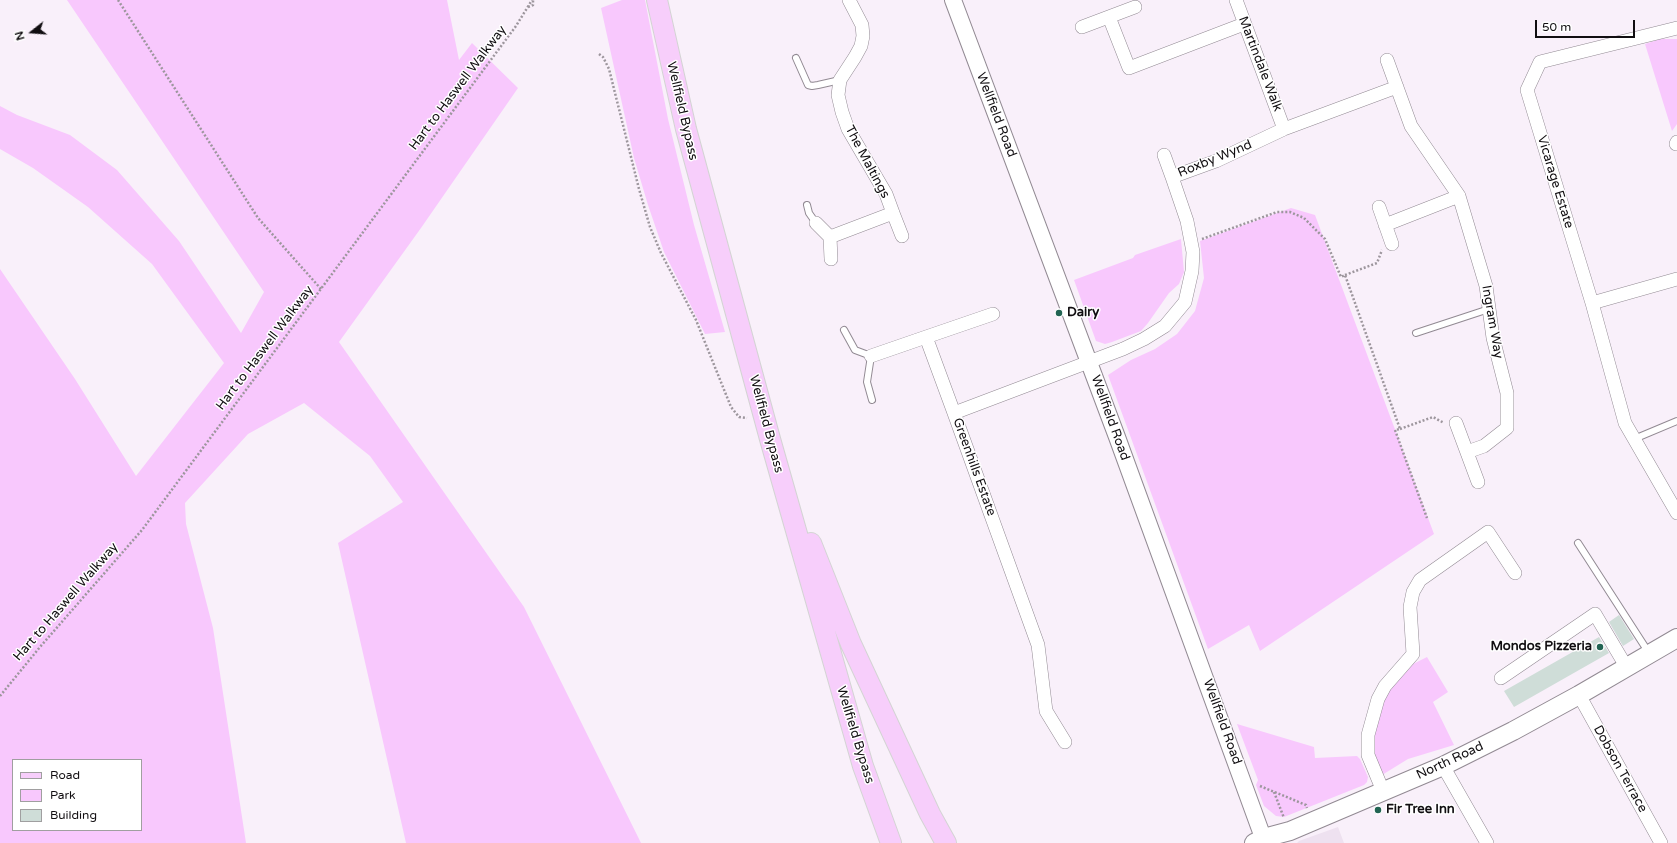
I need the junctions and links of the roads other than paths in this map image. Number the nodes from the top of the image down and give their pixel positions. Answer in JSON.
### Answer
{"nodes":[{"id":1,"x":657,"y":0,"type":"edge"},
{"id":2,"x":849,"y":0,"type":"edge"},
{"id":3,"x":953,"y":0,"type":"edge"},
{"id":4,"x":1236,"y":0,"type":"edge"},
{"id":5,"x":1135,"y":7,"type":"dead end"},
{"id":6,"x":1109,"y":17,"type":"junction"},
{"id":7,"x":1244,"y":24,"type":"junction"},
{"id":8,"x":1082,"y":27,"type":"dead end"},
{"id":9,"x":1677,"y":28,"type":"edge"},
{"id":10,"x":796,"y":58,"type":"dead end"},
{"id":11,"x":1387,"y":60,"type":"dead end"},
{"id":12,"x":840,"y":80,"type":"junction"},
{"id":13,"x":1397,"y":87,"type":"junction"},
{"id":14,"x":1284,"y":129,"type":"junction"},
{"id":15,"x":1164,"y":154,"type":"dead end"},
{"id":16,"x":1172,"y":177,"type":"junction"},
{"id":17,"x":1459,"y":196,"type":"junction"},
{"id":18,"x":807,"y":206,"type":"dead end"},
{"id":19,"x":1379,"y":207,"type":"dead end"},
{"id":20,"x":893,"y":213,"type":"junction"},
{"id":21,"x":816,"y":223,"type":"joint"},
{"id":22,"x":1386,"y":225,"type":"junction"},
{"id":23,"x":902,"y":236,"type":"dead end"},
{"id":24,"x":830,"y":237,"type":"junction"},
{"id":25,"x":1392,"y":244,"type":"road end"},
{"id":26,"x":831,"y":259,"type":"dead end"},
{"id":27,"x":1677,"y":278,"type":"edge"},
{"id":28,"x":1592,"y":303,"type":"junction"},
{"id":29,"x":1489,"y":309,"type":"junction"},
{"id":30,"x":993,"y":314,"type":"dead end"},
{"id":31,"x":844,"y":330,"type":"dead end"},
{"id":32,"x":1416,"y":333,"type":"dead end"},
{"id":33,"x":926,"y":337,"type":"junction"},
{"id":34,"x":871,"y":356,"type":"junction"},
{"id":35,"x":1089,"y":362,"type":"junction"},
{"id":36,"x":872,"y":400,"type":"dead end"},
{"id":37,"x":954,"y":413,"type":"junction"},
{"id":38,"x":1677,"y":421,"type":"edge"},
{"id":39,"x":1456,"y":423,"type":"road end"},
{"id":40,"x":770,"y":439,"type":"junction"},
{"id":41,"x":1634,"y":439,"type":"junction"},
{"id":42,"x":1467,"y":452,"type":"junction"},
{"id":43,"x":1478,"y":482,"type":"dead end"},
{"id":44,"x":1677,"y":513,"type":"edge"},
{"id":45,"x":1578,"y":543,"type":"dead end"},
{"id":46,"x":1515,"y":574,"type":"dead end"},
{"id":47,"x":1677,"y":638,"type":"edge"},
{"id":48,"x":1650,"y":655,"type":"junction"},
{"id":49,"x":1627,"y":668,"type":"junction"},
{"id":50,"x":1501,"y":678,"type":"dead end"},
{"id":51,"x":1579,"y":695,"type":"junction"},
{"id":52,"x":1065,"y":742,"type":"dead end"},
{"id":53,"x":1443,"y":766,"type":"junction"},
{"id":54,"x":1383,"y":791,"type":"junction"},
{"id":55,"x":1261,"y":841,"type":"edge"},
{"id":56,"x":891,"y":843,"type":"edge"},
{"id":57,"x":946,"y":843,"type":"edge"},
{"id":58,"x":1487,"y":843,"type":"edge"},
{"id":59,"x":1661,"y":843,"type":"edge"}],
"edges":[{"from":1,"to":40,"type":"main road","name":"Wellfield Bypass"},
{"from":2,"to":12,"type":"street"},
{"from":3,"to":35,"type":"street","name":"Wellfield Road"},
{"from":4,"to":7,"type":"street","name":"Martindale Walk"},
{"from":5,"to":6,"type":"street"},
{"from":6,"to":7,"type":"street"},
{"from":6,"to":8,"type":"street"},
{"from":7,"to":14,"type":"street","name":"Martindale Walk"},
{"from":9,"to":28,"type":"street","name":"Vicarage Estate"},
{"from":10,"to":12,"type":"lane"},
{"from":11,"to":13,"type":"street","name":"Ingram Way"},
{"from":12,"to":20,"type":"street","name":"The Maltings"},
{"from":13,"to":14,"type":"street","name":"Roxby Wynd"},
{"from":13,"to":17,"type":"street","name":"Ingram Way"},
{"from":14,"to":16,"type":"street","name":"Roxby Wynd"},
{"from":15,"to":16,"type":"street"},
{"from":16,"to":35,"type":"street","name":"Roxby Wynd"},
{"from":17,"to":22,"type":"street"},
{"from":17,"to":29,"type":"street","name":"Ingram Way"},
{"from":18,"to":21,"type":"lane"},
{"from":19,"to":22,"type":"street"},
{"from":20,"to":23,"type":"street","name":"The Maltings"},
{"from":20,"to":24,"type":"street","name":"The Maltings"},
{"from":21,"to":24,"type":"street"},
{"from":22,"to":25,"type":"street"},
{"from":24,"to":26,"type":"street"},
{"from":27,"to":28,"type":"street"},
{"from":28,"to":41,"type":"street","name":"Vicarage Estate"},
{"from":29,"to":32,"type":"lane"},
{"from":29,"to":42,"type":"street","name":"Ingram Way"},
{"from":30,"to":33,"type":"street"},
{"from":31,"to":34,"type":"lane"},
{"from":33,"to":34,"type":"street"},
{"from":33,"to":37,"type":"street"},
{"from":34,"to":36,"type":"lane"},
{"from":35,"to":37,"type":"street","name":"Greenhills Estate"},
{"from":35,"to":55,"type":"street","name":"Wellfield Road"},
{"from":37,"to":52,"type":"street","name":"Greenhills Estate"},
{"from":38,"to":41,"type":"lane"},
{"from":39,"to":42,"type":"street"},
{"from":40,"to":56,"type":"main road","name":"Wellfield Bypass"},
{"from":40,"to":57,"type":"main road"},
{"from":41,"to":44,"type":"street","name":"Vicarage Estate"},
{"from":42,"to":43,"type":"street"},
{"from":45,"to":48,"type":"lane"},
{"from":46,"to":54,"type":"street"},
{"from":47,"to":48,"type":"main road","name":"North Road"},
{"from":48,"to":49,"type":"main road","name":"North Road"},
{"from":49,"to":50,"type":"street"},
{"from":49,"to":51,"type":"main road","name":"North Road"},
{"from":51,"to":53,"type":"main road","name":"North Road"},
{"from":51,"to":59,"type":"street","name":"Dobson Terrace"},
{"from":53,"to":54,"type":"main road","name":"North Road"},
{"from":53,"to":58,"type":"street"},
{"from":54,"to":55,"type":"main road","name":"North Road"}]}
